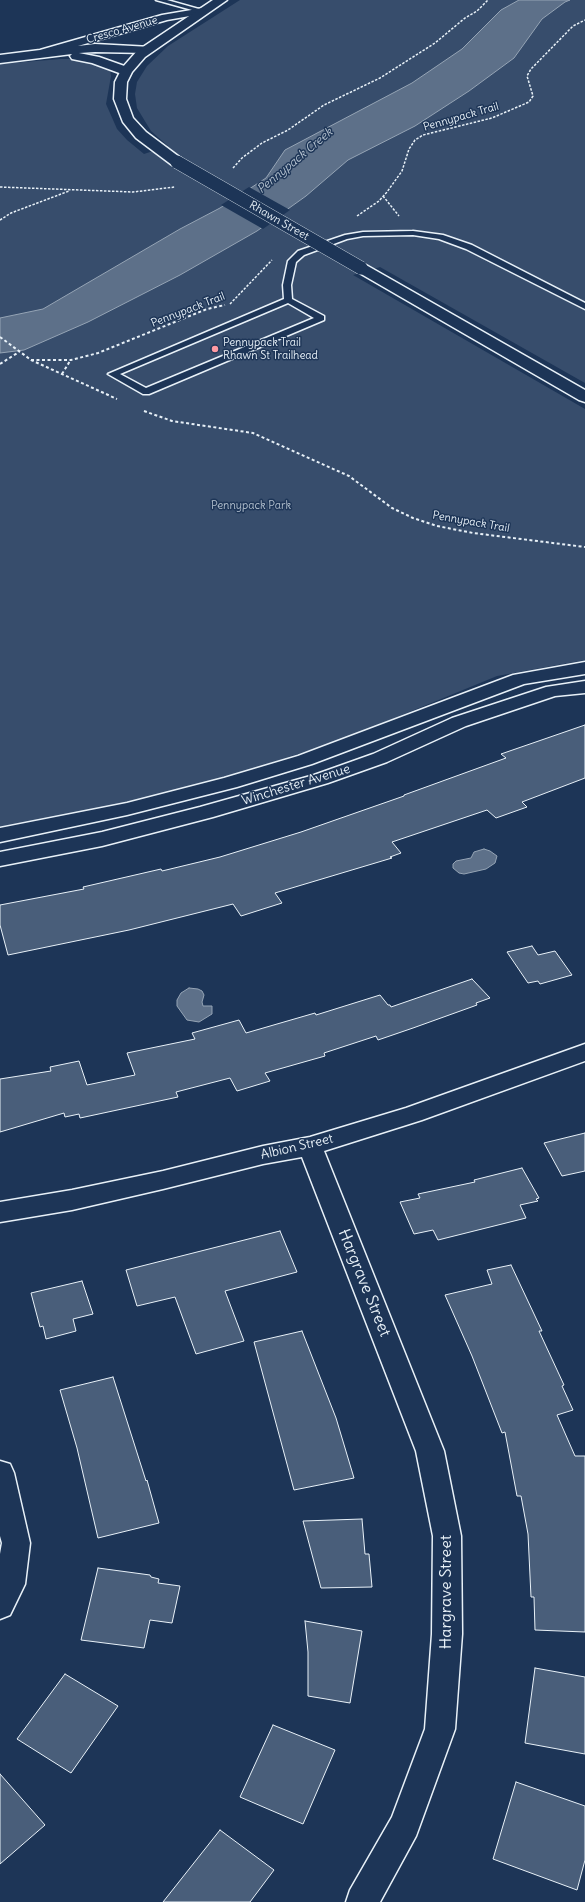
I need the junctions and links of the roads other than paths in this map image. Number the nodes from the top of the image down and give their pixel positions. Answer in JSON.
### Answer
{"nodes":[{"id":1,"x":159,"y":0,"type":"edge"},
{"id":2,"x":221,"y":0,"type":"edge"},
{"id":3,"x":203,"y":11,"type":"junction"},
{"id":4,"x":147,"y":49,"type":"junction"},
{"id":5,"x":41,"y":53,"type":"junction"},
{"id":6,"x":0,"y":59,"type":"edge"},
{"id":7,"x":126,"y":71,"type":"junction"},
{"id":8,"x":288,"y":300,"type":"junction"},
{"id":9,"x":585,"y":306,"type":"edge"},
{"id":10,"x":585,"y":397,"type":"edge"},
{"id":11,"x":585,"y":668,"type":"edge"},
{"id":12,"x":585,"y":687,"type":"edge"},
{"id":13,"x":305,"y":760,"type":"junction"},
{"id":14,"x":321,"y":779,"type":"junction"},
{"id":15,"x":0,"y":835,"type":"edge"},
{"id":16,"x":0,"y":859,"type":"edge"},
{"id":17,"x":585,"y":1052,"type":"edge"},
{"id":18,"x":310,"y":1146,"type":"junction"},
{"id":19,"x":0,"y":1212,"type":"edge"},
{"id":20,"x":0,"y":1473,"type":"edge"},
{"id":21,"x":0,"y":1606,"type":"edge"},
{"id":22,"x":362,"y":1902,"type":"edge"}],
"edges":[{"from":1,"to":3,"type":"lane"},
{"from":2,"to":3,"type":"street","name":"Rhawn Street"},
{"from":3,"to":4,"type":"street","name":"Rhawn Street"},
{"from":3,"to":5,"type":"street","name":"Cresco Avenue"},
{"from":4,"to":5,"type":"street","name":"Cresco Avenue"},
{"from":4,"to":7,"type":"street","name":"Rhawn Street"},
{"from":5,"to":6,"type":"street","name":"Cresco Avenue"},
{"from":5,"to":7,"type":"street"},
{"from":7,"to":10,"type":"street","name":"Rhawn Street","bridge":true},
{"from":8,"to":8,"type":"lane"},
{"from":8,"to":9,"type":"lane"},
{"from":11,"to":13,"type":"street","name":"Winchester Avenue"},
{"from":12,"to":14,"type":"street","name":"Winchester Avenue"},
{"from":13,"to":14,"type":"street"},
{"from":13,"to":15,"type":"street","name":"Winchester Avenue"},
{"from":14,"to":16,"type":"street","name":"Winchester Avenue"},
{"from":17,"to":18,"type":"street","name":"Albion Street"},
{"from":18,"to":19,"type":"street","name":"Albion Street"},
{"from":18,"to":22,"type":"street","name":"Hargrave Street"},
{"from":20,"to":21,"type":"street"}]}
